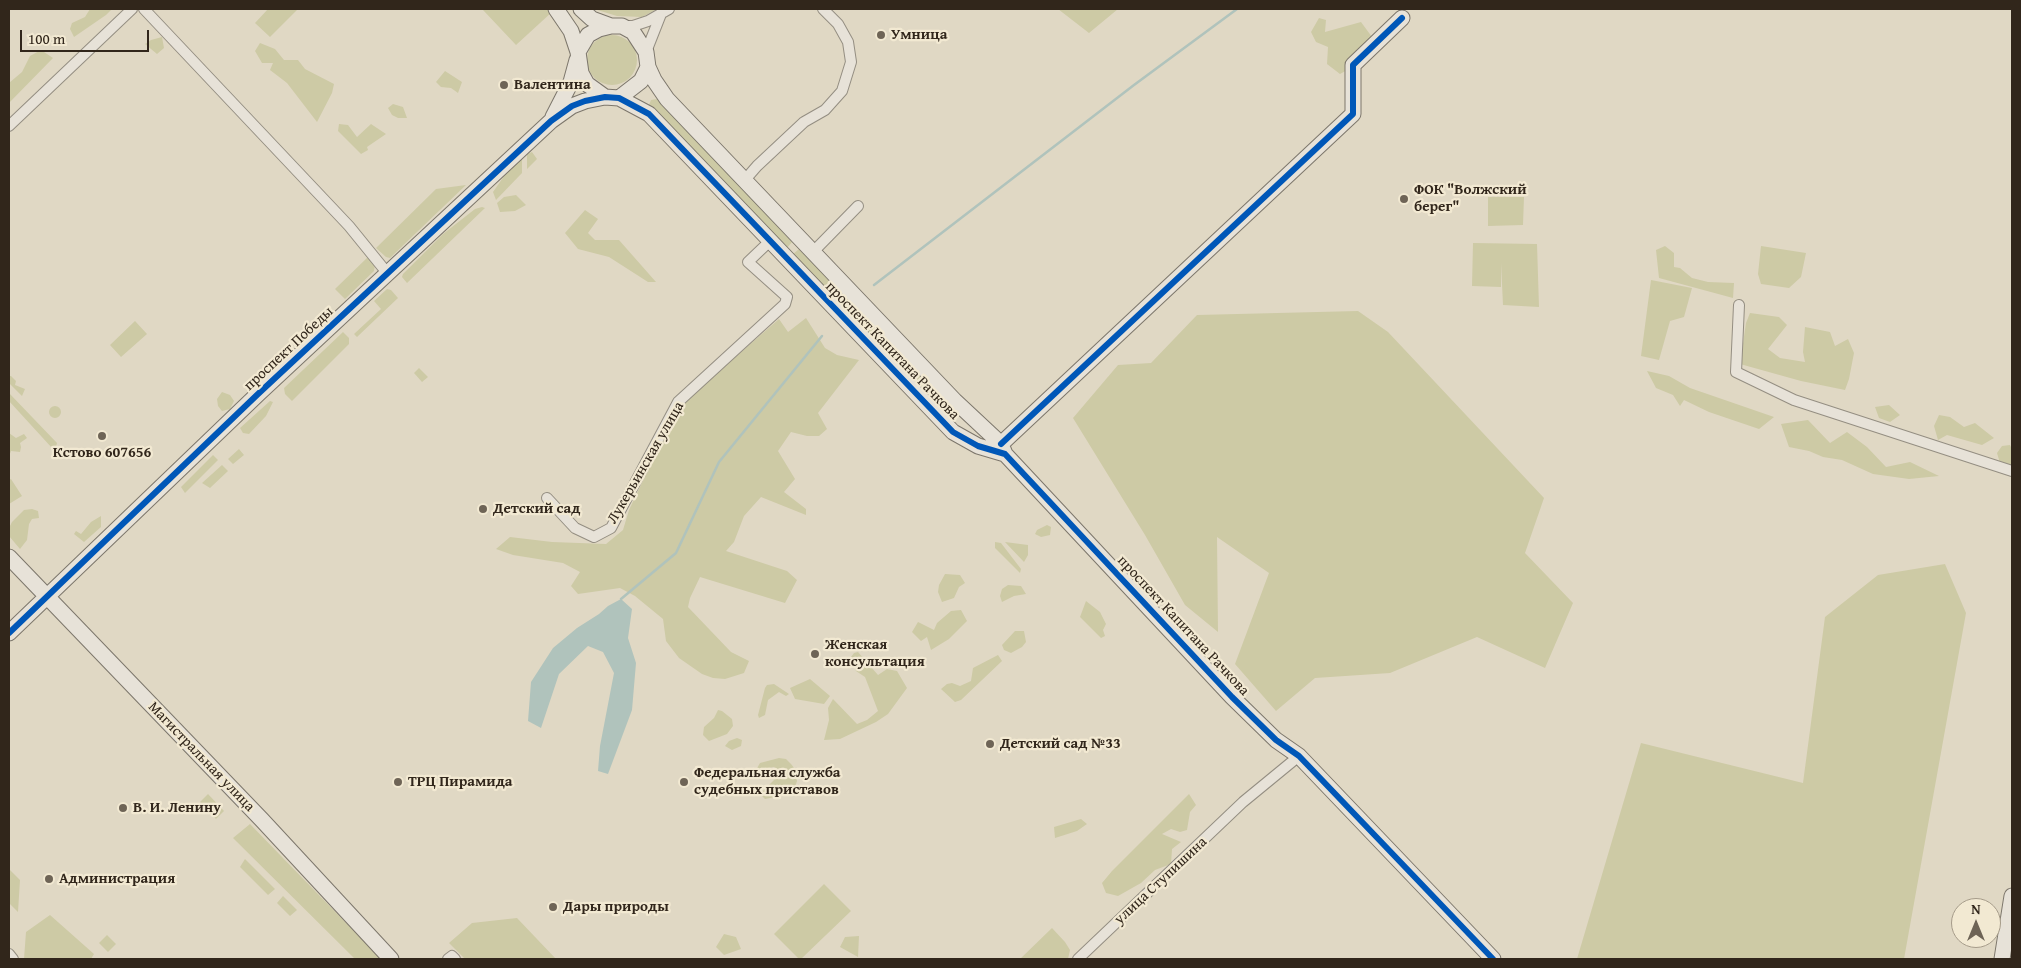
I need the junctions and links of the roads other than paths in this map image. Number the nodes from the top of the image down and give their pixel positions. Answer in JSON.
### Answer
{"nodes":[{"id":1,"x":132,"y":9,"type":"edge"},
{"id":2,"x":144,"y":9,"type":"edge"},
{"id":3,"x":581,"y":9,"type":"edge"},
{"id":4,"x":823,"y":9,"type":"edge"},
{"id":5,"x":560,"y":10,"type":"edge"},
{"id":6,"x":665,"y":12,"type":"edge"},
{"id":7,"x":1402,"y":18,"type":"dead end"},
{"id":8,"x":616,"y":26,"type":"junction"},
{"id":9,"x":646,"y":52,"type":"junction"},
{"id":10,"x":578,"y":56,"type":"junction"},
{"id":11,"x":648,"y":68,"type":"junction"},
{"id":12,"x":612,"y":98,"type":"junction"},
{"id":13,"x":551,"y":120,"type":"junction"},
{"id":14,"x":9,"y":126,"type":"edge"},
{"id":15,"x":744,"y":181,"type":"junction"},
{"id":16,"x":858,"y":206,"type":"dead end"},
{"id":17,"x":770,"y":241,"type":"junction"},
{"id":18,"x":812,"y":253,"type":"junction"},
{"id":19,"x":388,"y":274,"type":"junction"},
{"id":20,"x":1739,"y":305,"type":"dead end"},
{"id":21,"x":968,"y":414,"type":"junction"},
{"id":22,"x":953,"y":432,"type":"junction"},
{"id":23,"x":1003,"y":450,"type":"junction"},
{"id":24,"x":2012,"y":471,"type":"edge"},
{"id":25,"x":547,"y":498,"type":"dead end"},
{"id":26,"x":9,"y":557,"type":"edge"},
{"id":27,"x":46,"y":596,"type":"junction"},
{"id":28,"x":12,"y":625,"type":"edge"},
{"id":29,"x":1299,"y":756,"type":"junction"},
{"id":30,"x":2012,"y":896,"type":"edge"},
{"id":31,"x":9,"y":954,"type":"edge"},
{"id":32,"x":13,"y":959,"type":"edge"},
{"id":33,"x":391,"y":959,"type":"edge"},
{"id":34,"x":448,"y":959,"type":"edge"},
{"id":35,"x":455,"y":959,"type":"edge"},
{"id":36,"x":1078,"y":959,"type":"edge"},
{"id":37,"x":1493,"y":959,"type":"edge"},
{"id":38,"x":2002,"y":959,"type":"edge"}],
"edges":[{"from":1,"to":14,"type":"street"},
{"from":2,"to":19,"type":"street"},
{"from":3,"to":8,"type":"street"},
{"from":4,"to":15,"type":"street"},
{"from":5,"to":10,"type":"street"},
{"from":6,"to":8,"type":"street"},
{"from":6,"to":9,"type":"street"},
{"from":7,"to":23,"type":"street"},
{"from":8,"to":9,"type":"street"},
{"from":8,"to":10,"type":"street"},
{"from":9,"to":11,"type":"street"},
{"from":10,"to":12,"type":"street"},
{"from":10,"to":13,"type":"street"},
{"from":11,"to":12,"type":"street"},
{"from":11,"to":15,"type":"street"},
{"from":12,"to":13,"type":"street"},
{"from":12,"to":17,"type":"street","name":"проспект Капитана Рачкова"},
{"from":13,"to":19,"type":"street","name":"проспект Победы"},
{"from":15,"to":18,"type":"street"},
{"from":16,"to":18,"type":"street"},
{"from":17,"to":22,"type":"street","name":"проспект Капитана Рачкова"},
{"from":17,"to":25,"type":"street","name":"Лукерьинская улица"},
{"from":18,"to":21,"type":"street"},
{"from":19,"to":27,"type":"street","name":"проспект Победы"},
{"from":20,"to":24,"type":"street"},
{"from":21,"to":22,"type":"street"},
{"from":21,"to":23,"type":"street"},
{"from":22,"to":23,"type":"street","name":"проспект Капитана Рачкова"},
{"from":23,"to":29,"type":"street","name":"проспект Капитана Рачкова"},
{"from":26,"to":27,"type":"street","name":"Магистральная улица"},
{"from":27,"to":28,"type":"street","name":"проспект Победы"},
{"from":27,"to":33,"type":"street","name":"Магистральная улица"},
{"from":29,"to":36,"type":"street","name":"улица Ступишина"},
{"from":29,"to":37,"type":"street","name":"проспект Капитана Рачкова"},
{"from":30,"to":38,"type":"street"},
{"from":31,"to":32,"type":"street"},
{"from":34,"to":35,"type":"street"}]}
